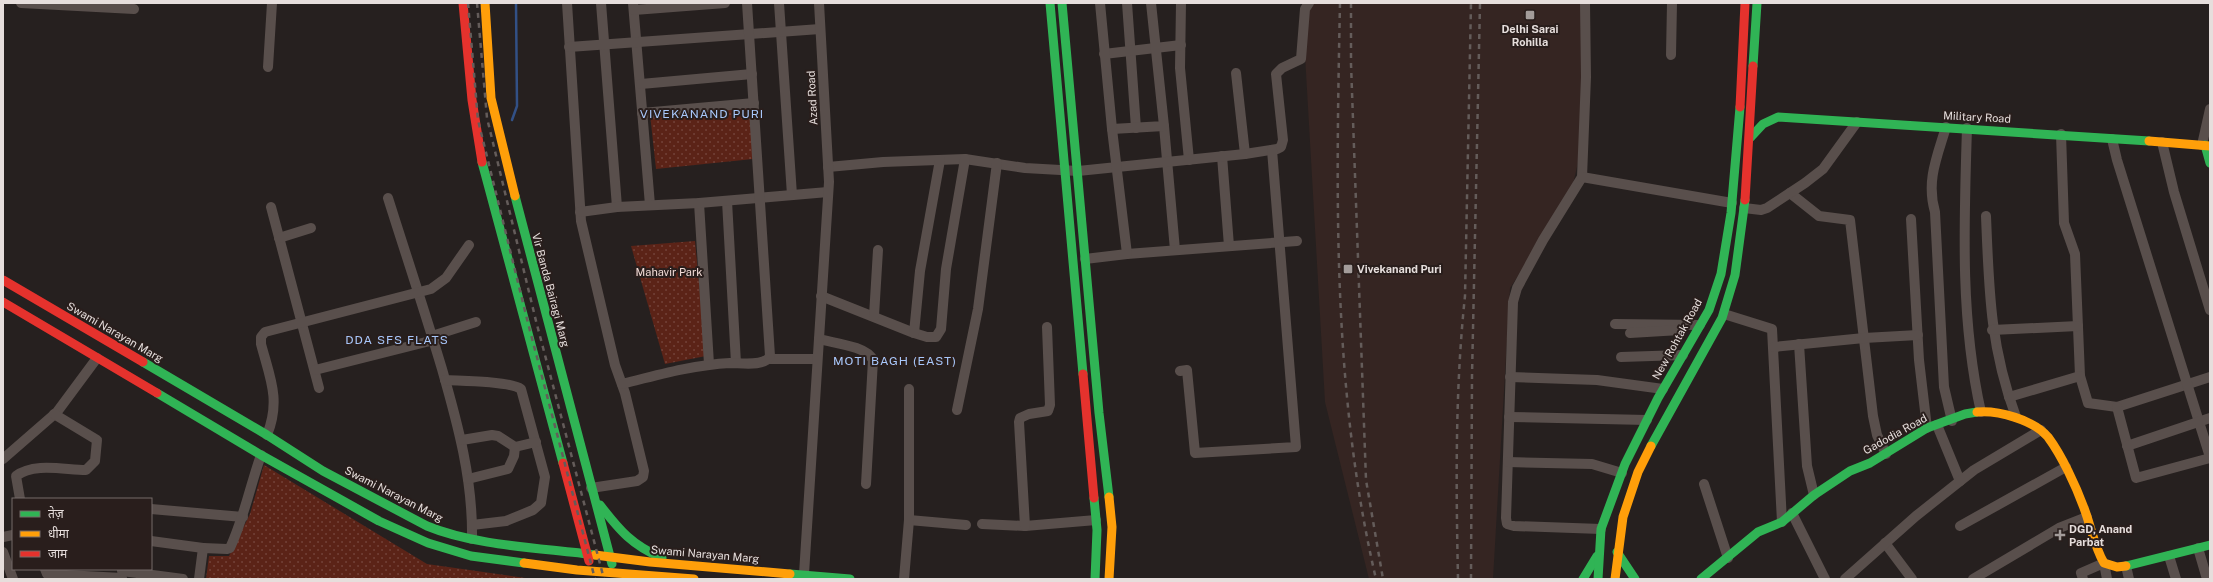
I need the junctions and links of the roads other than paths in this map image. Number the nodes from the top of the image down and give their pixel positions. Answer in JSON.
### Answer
{"nodes":[{"id":1,"x":21,"y":3,"type":"edge"},
{"id":2,"x":272,"y":3,"type":"edge"},
{"id":3,"x":463,"y":3,"type":"edge"},
{"id":4,"x":485,"y":3,"type":"edge"},
{"id":5,"x":567,"y":3,"type":"edge"},
{"id":6,"x":601,"y":3,"type":"edge"},
{"id":7,"x":725,"y":3,"type":"edge"},
{"id":8,"x":747,"y":3,"type":"edge"},
{"id":9,"x":779,"y":3,"type":"edge"},
{"id":10,"x":819,"y":3,"type":"edge"},
{"id":11,"x":1050,"y":3,"type":"edge"},
{"id":12,"x":1062,"y":3,"type":"edge"},
{"id":13,"x":1100,"y":3,"type":"edge"},
{"id":14,"x":1127,"y":3,"type":"edge"},
{"id":15,"x":1152,"y":3,"type":"edge"},
{"id":16,"x":1181,"y":3,"type":"edge"},
{"id":17,"x":1309,"y":3,"type":"edge"},
{"id":18,"x":1585,"y":3,"type":"edge"},
{"id":19,"x":1672,"y":3,"type":"edge"},
{"id":20,"x":1744,"y":3,"type":"edge"},
{"id":21,"x":1757,"y":3,"type":"edge"},
{"id":22,"x":35,"y":4,"type":"edge"},
{"id":23,"x":633,"y":6,"type":"edge"},
{"id":24,"x":134,"y":9,"type":"dead end"},
{"id":25,"x":820,"y":30,"type":"junction"},
{"id":26,"x":782,"y":32,"type":"junction"},
{"id":27,"x":750,"y":35,"type":"junction"},
{"id":28,"x":636,"y":44,"type":"junction"},
{"id":29,"x":1181,"y":45,"type":"junction"},
{"id":30,"x":604,"y":46,"type":"junction"},
{"id":31,"x":569,"y":47,"type":"junction"},
{"id":32,"x":1156,"y":49,"type":"junction"},
{"id":33,"x":1131,"y":52,"type":"junction"},
{"id":34,"x":1104,"y":54,"type":"junction"},
{"id":35,"x":1671,"y":55,"type":"dead end"},
{"id":36,"x":268,"y":67,"type":"dead end"},
{"id":37,"x":1236,"y":73,"type":"dead end"},
{"id":38,"x":752,"y":74,"type":"junction"},
{"id":39,"x":641,"y":84,"type":"junction"},
{"id":40,"x":754,"y":103,"type":"junction"},
{"id":41,"x":2210,"y":109,"type":"edge"},
{"id":42,"x":642,"y":113,"type":"junction"},
{"id":43,"x":1857,"y":122,"type":"junction"},
{"id":44,"x":1164,"y":126,"type":"junction"},
{"id":45,"x":1946,"y":127,"type":"junction"},
{"id":46,"x":1136,"y":128,"type":"junction"},
{"id":47,"x":1966,"y":128,"type":"junction"},
{"id":48,"x":1112,"y":129,"type":"junction"},
{"id":49,"x":2061,"y":134,"type":"junction"},
{"id":50,"x":1750,"y":138,"type":"junction"},
{"id":51,"x":2112,"y":138,"type":"junction"},
{"id":52,"x":2162,"y":142,"type":"junction"},
{"id":53,"x":2206,"y":145,"type":"edge"},
{"id":54,"x":1272,"y":150,"type":"junction"},
{"id":55,"x":1245,"y":154,"type":"junction"},
{"id":56,"x":1222,"y":156,"type":"junction"},
{"id":57,"x":965,"y":159,"type":"junction"},
{"id":58,"x":940,"y":160,"type":"junction"},
{"id":59,"x":1189,"y":160,"type":"junction"},
{"id":60,"x":1168,"y":162,"type":"junction"},
{"id":61,"x":997,"y":163,"type":"junction"},
{"id":62,"x":2210,"y":163,"type":"edge"},
{"id":63,"x":828,"y":168,"type":"junction"},
{"id":64,"x":1116,"y":168,"type":"junction"},
{"id":65,"x":1078,"y":171,"type":"junction"},
{"id":66,"x":1065,"y":172,"type":"junction"},
{"id":67,"x":1582,"y":177,"type":"junction"},
{"id":68,"x":828,"y":192,"type":"junction"},
{"id":69,"x":1790,"y":193,"type":"junction"},
{"id":70,"x":792,"y":195,"type":"junction"},
{"id":71,"x":388,"y":198,"type":"dead end"},
{"id":72,"x":761,"y":198,"type":"junction"},
{"id":73,"x":727,"y":201,"type":"junction"},
{"id":74,"x":699,"y":203,"type":"junction"},
{"id":75,"x":1732,"y":203,"type":"junction"},
{"id":76,"x":650,"y":205,"type":"junction"},
{"id":77,"x":271,"y":207,"type":"dead end"},
{"id":78,"x":617,"y":207,"type":"junction"},
{"id":79,"x":1744,"y":208,"type":"junction"},
{"id":80,"x":580,"y":212,"type":"junction"},
{"id":81,"x":1986,"y":216,"type":"dead end"},
{"id":82,"x":1911,"y":219,"type":"dead end"},
{"id":83,"x":311,"y":228,"type":"dead end"},
{"id":84,"x":279,"y":238,"type":"junction"},
{"id":85,"x":1297,"y":241,"type":"dead end"},
{"id":86,"x":1280,"y":242,"type":"junction"},
{"id":87,"x":469,"y":245,"type":"dead end"},
{"id":88,"x":1229,"y":246,"type":"junction"},
{"id":89,"x":878,"y":250,"type":"dead end"},
{"id":90,"x":1175,"y":250,"type":"junction"},
{"id":91,"x":1127,"y":254,"type":"junction"},
{"id":92,"x":1085,"y":259,"type":"junction"},
{"id":93,"x":3,"y":280,"type":"edge"},
{"id":94,"x":418,"y":293,"type":"junction"},
{"id":95,"x":821,"y":296,"type":"junction"},
{"id":96,"x":3,"y":302,"type":"edge"},
{"id":97,"x":2210,"y":310,"type":"edge"},
{"id":98,"x":1724,"y":314,"type":"junction"},
{"id":99,"x":874,"y":316,"type":"junction"},
{"id":100,"x":476,"y":322,"type":"dead end"},
{"id":101,"x":302,"y":323,"type":"junction"},
{"id":102,"x":1615,"y":324,"type":"dead end"},
{"id":103,"x":2078,"y":326,"type":"junction"},
{"id":104,"x":1046,"y":327,"type":"dead end"},
{"id":105,"x":1699,"y":327,"type":"junction"},
{"id":106,"x":1992,"y":330,"type":"junction"},
{"id":107,"x":914,"y":333,"type":"junction"},
{"id":108,"x":1630,"y":333,"type":"dead end"},
{"id":109,"x":1918,"y":335,"type":"junction"},
{"id":110,"x":433,"y":338,"type":"junction"},
{"id":111,"x":1864,"y":338,"type":"junction"},
{"id":112,"x":819,"y":340,"type":"junction"},
{"id":113,"x":1799,"y":344,"type":"junction"},
{"id":114,"x":1774,"y":347,"type":"junction"},
{"id":115,"x":1683,"y":355,"type":"junction"},
{"id":116,"x":1621,"y":357,"type":"dead end"},
{"id":117,"x":98,"y":358,"type":"junction"},
{"id":118,"x":769,"y":359,"type":"junction"},
{"id":119,"x":817,"y":359,"type":"junction"},
{"id":120,"x":736,"y":363,"type":"junction"},
{"id":121,"x":709,"y":364,"type":"junction"},
{"id":122,"x":315,"y":370,"type":"junction"},
{"id":123,"x":1180,"y":371,"type":"dead end"},
{"id":124,"x":2080,"y":376,"type":"junction"},
{"id":125,"x":1510,"y":377,"type":"junction"},
{"id":126,"x":2210,"y":377,"type":"edge"},
{"id":127,"x":445,"y":380,"type":"junction"},
{"id":128,"x":622,"y":384,"type":"junction"},
{"id":129,"x":2187,"y":385,"type":"junction"},
{"id":130,"x":319,"y":388,"type":"dead end"},
{"id":131,"x":909,"y":389,"type":"dead end"},
{"id":132,"x":1663,"y":389,"type":"junction"},
{"id":133,"x":2009,"y":397,"type":"junction"},
{"id":134,"x":2117,"y":407,"type":"junction"},
{"id":135,"x":957,"y":410,"type":"dead end"},
{"id":136,"x":1981,"y":412,"type":"junction"},
{"id":137,"x":54,"y":414,"type":"junction"},
{"id":138,"x":1509,"y":417,"type":"junction"},
{"id":139,"x":2016,"y":418,"type":"junction"},
{"id":140,"x":2210,"y":418,"type":"edge"},
{"id":141,"x":1647,"y":420,"type":"junction"},
{"id":142,"x":1952,"y":420,"type":"junction"},
{"id":143,"x":2199,"y":422,"type":"junction"},
{"id":144,"x":1937,"y":425,"type":"junction"},
{"id":145,"x":1927,"y":428,"type":"junction"},
{"id":146,"x":2041,"y":430,"type":"junction"},
{"id":147,"x":267,"y":435,"type":"junction"},
{"id":148,"x":462,"y":440,"type":"junction"},
{"id":149,"x":536,"y":442,"type":"junction"},
{"id":150,"x":2127,"y":446,"type":"junction"},
{"id":151,"x":515,"y":447,"type":"junction"},
{"id":152,"x":1886,"y":454,"type":"junction"},
{"id":153,"x":261,"y":455,"type":"junction"},
{"id":154,"x":2210,"y":457,"type":"edge"},
{"id":155,"x":3,"y":459,"type":"edge"},
{"id":156,"x":1508,"y":462,"type":"junction"},
{"id":157,"x":2066,"y":467,"type":"junction"},
{"id":158,"x":1622,"y":473,"type":"junction"},
{"id":159,"x":468,"y":479,"type":"junction"},
{"id":160,"x":1960,"y":481,"type":"junction"},
{"id":161,"x":866,"y":484,"type":"dead end"},
{"id":162,"x":1704,"y":484,"type":"dead end"},
{"id":163,"x":591,"y":488,"type":"junction"},
{"id":164,"x":1814,"y":495,"type":"junction"},
{"id":165,"x":20,"y":498,"type":"edge"},
{"id":166,"x":594,"y":498,"type":"junction"},
{"id":167,"x":152,"y":509,"type":"edge"},
{"id":168,"x":1792,"y":512,"type":"junction"},
{"id":169,"x":243,"y":517,"type":"junction"},
{"id":170,"x":2087,"y":517,"type":"junction"},
{"id":171,"x":909,"y":520,"type":"junction"},
{"id":172,"x":1096,"y":520,"type":"junction"},
{"id":173,"x":1782,"y":522,"type":"junction"},
{"id":174,"x":472,"y":524,"type":"junction"},
{"id":175,"x":982,"y":524,"type":"dead end"},
{"id":176,"x":966,"y":525,"type":"dead end"},
{"id":177,"x":1025,"y":526,"type":"junction"},
{"id":178,"x":1960,"y":526,"type":"dead end"},
{"id":179,"x":1601,"y":529,"type":"junction"},
{"id":180,"x":472,"y":539,"type":"junction"},
{"id":181,"x":152,"y":541,"type":"edge"},
{"id":182,"x":1885,"y":543,"type":"junction"},
{"id":183,"x":2210,"y":545,"type":"edge"},
{"id":184,"x":203,"y":548,"type":"junction"},
{"id":185,"x":2198,"y":548,"type":"junction"},
{"id":186,"x":3,"y":552,"type":"edge"},
{"id":187,"x":587,"y":553,"type":"junction"},
{"id":188,"x":1598,"y":554,"type":"junction"},
{"id":189,"x":1619,"y":555,"type":"junction"},
{"id":190,"x":610,"y":556,"type":"junction"},
{"id":191,"x":2169,"y":556,"type":"junction"},
{"id":192,"x":1728,"y":558,"type":"junction"},
{"id":193,"x":675,"y":564,"type":"junction"},
{"id":194,"x":2104,"y":564,"type":"junction"},
{"id":195,"x":2126,"y":566,"type":"junction"},
{"id":196,"x":47,"y":574,"type":"edge"},
{"id":197,"x":122,"y":574,"type":"edge"},
{"id":198,"x":804,"y":574,"type":"junction"},
{"id":199,"x":593,"y":575,"type":"edge"},
{"id":200,"x":616,"y":576,"type":"edge"},
{"id":201,"x":13,"y":579,"type":"edge"},
{"id":202,"x":183,"y":579,"type":"edge"},
{"id":203,"x":199,"y":579,"type":"edge"},
{"id":204,"x":694,"y":579,"type":"edge"},
{"id":205,"x":850,"y":579,"type":"edge"},
{"id":206,"x":904,"y":579,"type":"edge"},
{"id":207,"x":1095,"y":579,"type":"edge"},
{"id":208,"x":1109,"y":579,"type":"edge"},
{"id":209,"x":1583,"y":579,"type":"edge"},
{"id":210,"x":1598,"y":579,"type":"edge"},
{"id":211,"x":1615,"y":579,"type":"edge"},
{"id":212,"x":1620,"y":579,"type":"edge"},
{"id":213,"x":1635,"y":579,"type":"edge"},
{"id":214,"x":1701,"y":579,"type":"edge"},
{"id":215,"x":1825,"y":579,"type":"edge"},
{"id":216,"x":1844,"y":579,"type":"edge"},
{"id":217,"x":1912,"y":579,"type":"edge"},
{"id":218,"x":1973,"y":579,"type":"edge"},
{"id":219,"x":2082,"y":579,"type":"edge"},
{"id":220,"x":2107,"y":579,"type":"edge"},
{"id":221,"x":2129,"y":579,"type":"edge"},
{"id":222,"x":2176,"y":579,"type":"edge"},
{"id":223,"x":2207,"y":579,"type":"edge"}],
"edges":[{"from":1,"to":22,"type":"street"},
{"from":2,"to":36,"type":"street"},
{"from":3,"to":187,"type":"main road"},
{"from":4,"to":163,"type":"main road","name":"Vir Banda Bairagi Marg"},
{"from":5,"to":31,"type":"street"},
{"from":6,"to":30,"type":"street"},
{"from":7,"to":23,"type":"street"},
{"from":8,"to":27,"type":"street"},
{"from":9,"to":26,"type":"street"},
{"from":10,"to":25,"type":"street","name":"Azad Road"},
{"from":11,"to":66,"type":"main road"},
{"from":12,"to":65,"type":"main road"},
{"from":13,"to":34,"type":"street"},
{"from":14,"to":33,"type":"street"},
{"from":15,"to":32,"type":"street"},
{"from":16,"to":29,"type":"street"},
{"from":17,"to":54,"type":"street"},
{"from":18,"to":67,"type":"street"},
{"from":19,"to":35,"type":"street"},
{"from":20,"to":75,"type":"main road","name":"New Rohtak Road"},
{"from":21,"to":50,"type":"main road"},
{"from":22,"to":24,"type":"street"},
{"from":23,"to":28,"type":"street"},
{"from":25,"to":26,"type":"street"},
{"from":25,"to":63,"type":"street","name":"Azad Road"},
{"from":26,"to":27,"type":"street"},
{"from":26,"to":70,"type":"street"},
{"from":27,"to":28,"type":"street"},
{"from":27,"to":38,"type":"street"},
{"from":28,"to":30,"type":"street"},
{"from":28,"to":39,"type":"street"},
{"from":29,"to":32,"type":"street"},
{"from":29,"to":59,"type":"street"},
{"from":30,"to":31,"type":"street"},
{"from":30,"to":78,"type":"street"},
{"from":31,"to":80,"type":"street"},
{"from":32,"to":33,"type":"street"},
{"from":32,"to":44,"type":"street"},
{"from":33,"to":34,"type":"street"},
{"from":33,"to":46,"type":"street"},
{"from":34,"to":48,"type":"street"},
{"from":37,"to":55,"type":"street"},
{"from":38,"to":39,"type":"street"},
{"from":38,"to":40,"type":"street"},
{"from":39,"to":42,"type":"street"},
{"from":40,"to":42,"type":"street"},
{"from":40,"to":72,"type":"street"},
{"from":41,"to":53,"type":"street"},
{"from":42,"to":76,"type":"street"},
{"from":43,"to":45,"type":"main road","name":"Military Road"},
{"from":43,"to":50,"type":"main road","name":"Military Road"},
{"from":43,"to":69,"type":"street"},
{"from":44,"to":46,"type":"street"},
{"from":44,"to":60,"type":"street"},
{"from":45,"to":47,"type":"main road","name":"Military Road"},
{"from":45,"to":142,"type":"street"},
{"from":46,"to":48,"type":"street"},
{"from":47,"to":49,"type":"main road","name":"Military Road"},
{"from":47,"to":136,"type":"street"},
{"from":48,"to":64,"type":"street"},
{"from":49,"to":51,"type":"main road","name":"Military Road"},
{"from":49,"to":103,"type":"street"},
{"from":50,"to":79,"type":"main road"},
{"from":51,"to":52,"type":"main road","name":"Military Road"},
{"from":51,"to":129,"type":"street"},
{"from":52,"to":53,"type":"main road","name":"Military Road"},
{"from":52,"to":97,"type":"street"},
{"from":53,"to":62,"type":"main road"},
{"from":54,"to":55,"type":"street"},
{"from":54,"to":86,"type":"street"},
{"from":55,"to":56,"type":"street"},
{"from":56,"to":59,"type":"street"},
{"from":56,"to":88,"type":"street"},
{"from":57,"to":58,"type":"street"},
{"from":57,"to":61,"type":"street"},
{"from":57,"to":107,"type":"street"},
{"from":58,"to":63,"type":"street"},
{"from":58,"to":107,"type":"street"},
{"from":59,"to":60,"type":"street"},
{"from":60,"to":64,"type":"street"},
{"from":60,"to":90,"type":"street"},
{"from":61,"to":66,"type":"street"},
{"from":61,"to":135,"type":"street"},
{"from":63,"to":68,"type":"street","name":"Azad Road"},
{"from":64,"to":65,"type":"street"},
{"from":64,"to":91,"type":"street"},
{"from":65,"to":66,"type":"street"},
{"from":65,"to":92,"type":"main road"},
{"from":66,"to":172,"type":"main road"},
{"from":67,"to":75,"type":"street"},
{"from":67,"to":125,"type":"street"},
{"from":68,"to":70,"type":"street"},
{"from":68,"to":95,"type":"street","name":"Azad Road"},
{"from":69,"to":79,"type":"street"},
{"from":69,"to":111,"type":"street"},
{"from":70,"to":72,"type":"street"},
{"from":71,"to":94,"type":"street"},
{"from":72,"to":73,"type":"street"},
{"from":72,"to":118,"type":"street"},
{"from":73,"to":74,"type":"street"},
{"from":73,"to":120,"type":"street"},
{"from":74,"to":76,"type":"street"},
{"from":74,"to":121,"type":"street"},
{"from":75,"to":105,"type":"main road","name":"New Rohtak Road"},
{"from":76,"to":78,"type":"street"},
{"from":77,"to":84,"type":"street"},
{"from":78,"to":80,"type":"street"},
{"from":79,"to":98,"type":"main road"},
{"from":80,"to":128,"type":"street"},
{"from":81,"to":106,"type":"street"},
{"from":82,"to":109,"type":"street"},
{"from":83,"to":84,"type":"street"},
{"from":84,"to":101,"type":"street"},
{"from":85,"to":86,"type":"street"},
{"from":86,"to":88,"type":"street"},
{"from":86,"to":123,"type":"street"},
{"from":87,"to":94,"type":"street"},
{"from":88,"to":90,"type":"street"},
{"from":89,"to":99,"type":"street"},
{"from":90,"to":91,"type":"street"},
{"from":91,"to":92,"type":"street"},
{"from":92,"to":208,"type":"main road"},
{"from":93,"to":147,"type":"main road","name":"Swami Narayan Marg"},
{"from":94,"to":101,"type":"street"},
{"from":94,"to":110,"type":"street"},
{"from":95,"to":99,"type":"street"},
{"from":95,"to":112,"type":"street","name":"Azad Road"},
{"from":96,"to":117,"type":"main road"},
{"from":98,"to":114,"type":"street"},
{"from":98,"to":189,"type":"main road"},
{"from":99,"to":107,"type":"street"},
{"from":100,"to":110,"type":"street"},
{"from":101,"to":122,"type":"street"},
{"from":101,"to":147,"type":"street"},
{"from":102,"to":105,"type":"street"},
{"from":103,"to":106,"type":"street"},
{"from":103,"to":124,"type":"street"},
{"from":104,"to":177,"type":"street"},
{"from":105,"to":108,"type":"street"},
{"from":105,"to":115,"type":"main road","name":"New Rohtak Road"},
{"from":106,"to":133,"type":"street"},
{"from":109,"to":111,"type":"street"},
{"from":109,"to":145,"type":"street"},
{"from":110,"to":122,"type":"street"},
{"from":110,"to":127,"type":"street"},
{"from":111,"to":113,"type":"street"},
{"from":111,"to":152,"type":"street"},
{"from":112,"to":119,"type":"street","name":"Azad Road"},
{"from":112,"to":161,"type":"street"},
{"from":113,"to":114,"type":"street"},
{"from":113,"to":164,"type":"street"},
{"from":114,"to":173,"type":"street"},
{"from":115,"to":116,"type":"street"},
{"from":115,"to":132,"type":"main road","name":"New Rohtak Road"},
{"from":117,"to":137,"type":"street"},
{"from":117,"to":153,"type":"main road"},
{"from":118,"to":119,"type":"street"},
{"from":118,"to":120,"type":"street"},
{"from":119,"to":198,"type":"street","name":"Azad Road"},
{"from":120,"to":121,"type":"street"},
{"from":121,"to":128,"type":"street"},
{"from":122,"to":130,"type":"street"},
{"from":124,"to":133,"type":"street"},
{"from":124,"to":134,"type":"street"},
{"from":125,"to":132,"type":"street"},
{"from":125,"to":138,"type":"street"},
{"from":126,"to":129,"type":"street"},
{"from":127,"to":148,"type":"street"},
{"from":127,"to":149,"type":"street"},
{"from":128,"to":163,"type":"street"},
{"from":129,"to":134,"type":"street"},
{"from":129,"to":143,"type":"street"},
{"from":131,"to":171,"type":"street"},
{"from":132,"to":141,"type":"main road","name":"New Rohtak Road"},
{"from":133,"to":139,"type":"street"},
{"from":134,"to":150,"type":"street"},
{"from":136,"to":139,"type":"main road","name":"Gadodia Road"},
{"from":136,"to":142,"type":"main road","name":"Gadodia Road"},
{"from":137,"to":155,"type":"street"},
{"from":137,"to":165,"type":"street"},
{"from":138,"to":141,"type":"street"},
{"from":138,"to":156,"type":"street"},
{"from":139,"to":146,"type":"main road","name":"Gadodia Road"},
{"from":140,"to":143,"type":"street"},
{"from":141,"to":158,"type":"main road","name":"New Rohtak Road"},
{"from":142,"to":144,"type":"main road","name":"Gadodia Road"},
{"from":143,"to":150,"type":"street"},
{"from":143,"to":154,"type":"street"},
{"from":144,"to":145,"type":"main road","name":"Gadodia Road"},
{"from":144,"to":160,"type":"street"},
{"from":145,"to":152,"type":"main road","name":"Gadodia Road"},
{"from":146,"to":157,"type":"main road","name":"Gadodia Road"},
{"from":146,"to":160,"type":"street"},
{"from":147,"to":180,"type":"main road","name":"Swami Narayan Marg"},
{"from":148,"to":151,"type":"street"},
{"from":148,"to":159,"type":"street"},
{"from":149,"to":151,"type":"street"},
{"from":149,"to":174,"type":"street"},
{"from":150,"to":154,"type":"street"},
{"from":151,"to":159,"type":"street"},
{"from":152,"to":164,"type":"main road","name":"Gadodia Road"},
{"from":153,"to":169,"type":"street"},
{"from":153,"to":199,"type":"main road"},
{"from":156,"to":158,"type":"street"},
{"from":156,"to":179,"type":"street"},
{"from":157,"to":170,"type":"main road","name":"Gadodia Road"},
{"from":157,"to":178,"type":"street"},
{"from":158,"to":179,"type":"main road","name":"New Rohtak Road"},
{"from":159,"to":174,"type":"street"},
{"from":160,"to":182,"type":"street"},
{"from":162,"to":192,"type":"street"},
{"from":163,"to":166,"type":"main road","name":"Vir Banda Bairagi Marg"},
{"from":164,"to":168,"type":"main road","name":"Gadodia Road"},
{"from":166,"to":190,"type":"main road","name":"Vir Banda Bairagi Marg"},
{"from":166,"to":193,"type":"main road"},
{"from":167,"to":169,"type":"street"},
{"from":168,"to":173,"type":"main road","name":"Gadodia Road"},
{"from":168,"to":215,"type":"street"},
{"from":169,"to":184,"type":"street"},
{"from":170,"to":194,"type":"main road","name":"Gadodia Road"},
{"from":170,"to":218,"type":"street"},
{"from":171,"to":176,"type":"street"},
{"from":171,"to":206,"type":"street"},
{"from":172,"to":177,"type":"street"},
{"from":172,"to":207,"type":"main road"},
{"from":173,"to":192,"type":"main road","name":"Gadodia Road"},
{"from":174,"to":180,"type":"street"},
{"from":175,"to":177,"type":"street"},
{"from":179,"to":188,"type":"main road","name":"New Rohtak Road"},
{"from":180,"to":187,"type":"main road","name":"Swami Narayan Marg"},
{"from":181,"to":184,"type":"street"},
{"from":182,"to":216,"type":"street"},
{"from":182,"to":217,"type":"street"},
{"from":183,"to":185,"type":"main road"},
{"from":184,"to":203,"type":"street"},
{"from":185,"to":191,"type":"main road"},
{"from":185,"to":223,"type":"street"},
{"from":186,"to":201,"type":"street"},
{"from":187,"to":190,"type":"main road","name":"Swami Narayan Marg"},
{"from":187,"to":199,"type":"main road"},
{"from":188,"to":209,"type":"main road"},
{"from":188,"to":210,"type":"main road","name":"New Rohtak Road"},
{"from":189,"to":211,"type":"main road"},
{"from":189,"to":212,"type":"street"},
{"from":189,"to":213,"type":"main road"},
{"from":190,"to":193,"type":"main road","name":"Swami Narayan Marg"},
{"from":190,"to":200,"type":"main road","name":"Vir Banda Bairagi Marg"},
{"from":191,"to":195,"type":"main road"},
{"from":191,"to":222,"type":"street"},
{"from":192,"to":214,"type":"main road","name":"Gadodia Road"},
{"from":193,"to":198,"type":"main road","name":"Swami Narayan Marg"},
{"from":194,"to":195,"type":"main road"},
{"from":194,"to":219,"type":"street"},
{"from":194,"to":220,"type":"street"},
{"from":195,"to":221,"type":"street"},
{"from":196,"to":197,"type":"street"},
{"from":197,"to":202,"type":"street"},
{"from":198,"to":205,"type":"main road","name":"Swami Narayan Marg"},
{"from":199,"to":200,"type":"main road"},
{"from":200,"to":204,"type":"main road"}]}
